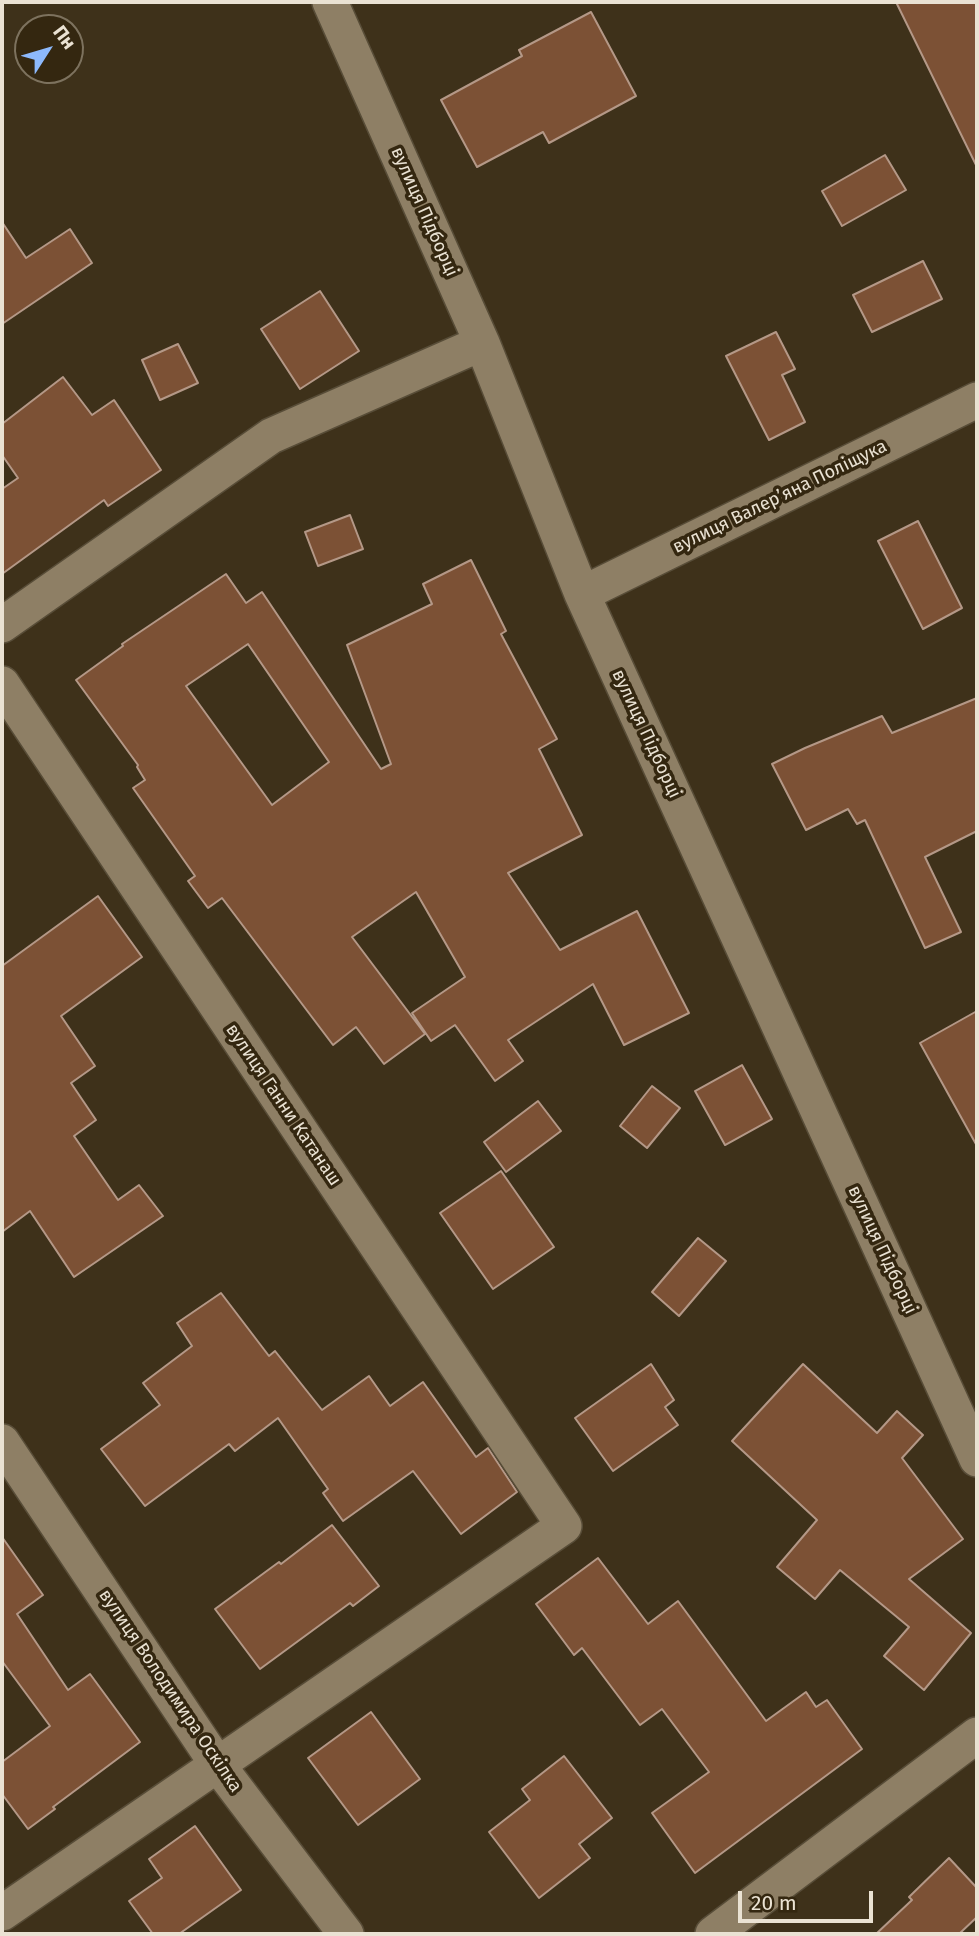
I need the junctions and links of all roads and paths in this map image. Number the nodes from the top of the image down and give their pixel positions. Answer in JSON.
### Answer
{"nodes":[{"id":1,"x":330,"y":2,"type":"edge"},
{"id":2,"x":482,"y":342,"type":"junction"},
{"id":3,"x":977,"y":400,"type":"edge"},
{"id":4,"x":582,"y":594,"type":"junction"},
{"id":5,"x":2,"y":625,"type":"edge"},
{"id":6,"x":2,"y":684,"type":"edge"},
{"id":7,"x":2,"y":1442,"type":"edge"},
{"id":8,"x":977,"y":1459,"type":"edge"},
{"id":9,"x":977,"y":1735,"type":"edge"},
{"id":10,"x":218,"y":1764,"type":"junction"},
{"id":11,"x":2,"y":1913,"type":"edge"},
{"id":12,"x":346,"y":1934,"type":"edge"},
{"id":13,"x":713,"y":1934,"type":"edge"}],
"edges":[{"from":1,"to":2,"type":"street","name":"вулиця Підборці"},
{"from":2,"to":4,"type":"street","name":"вулиця Підборці"},
{"from":2,"to":5,"type":"street"},
{"from":3,"to":4,"type":"street","name":"вулиця Валерʼяна Поліщука"},
{"from":4,"to":8,"type":"street","name":"вулиця Підборці"},
{"from":6,"to":10,"type":"street","name":"вулиця Ганни Катанаш"},
{"from":7,"to":10,"type":"street","name":"вулиця Володимира Оскілка"},
{"from":9,"to":13,"type":"street"},
{"from":10,"to":11,"type":"street"},
{"from":10,"to":12,"type":"street","name":"вулиця Володимира Оскілка"}]}
